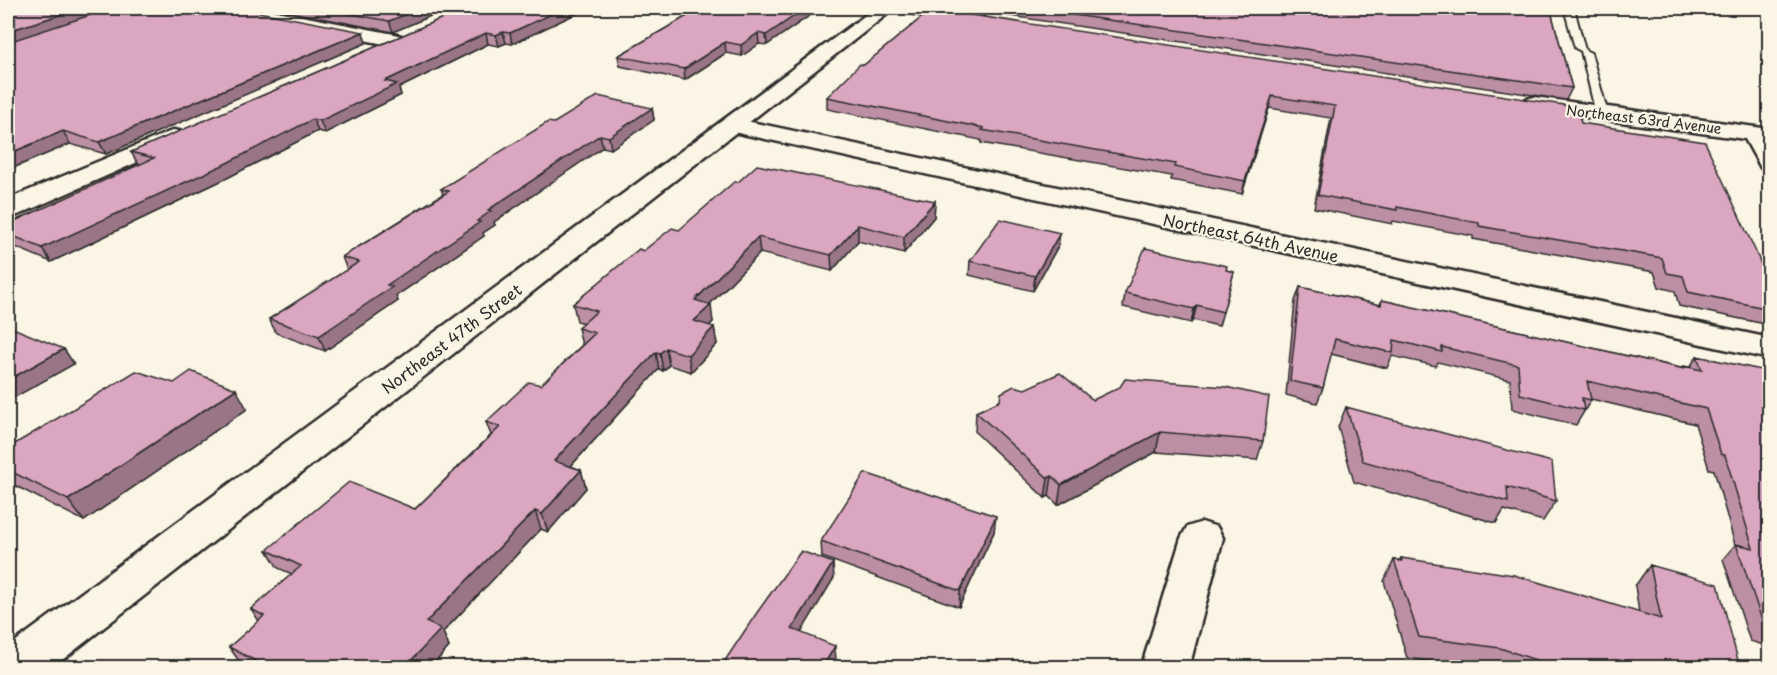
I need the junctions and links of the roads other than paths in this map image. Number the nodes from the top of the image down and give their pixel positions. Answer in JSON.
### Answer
{"nodes":[{"id":1,"x":235,"y":8,"type":"edge"},
{"id":2,"x":886,"y":8,"type":"edge"},
{"id":3,"x":914,"y":8,"type":"edge"},
{"id":4,"x":1569,"y":8,"type":"edge"},
{"id":5,"x":996,"y":20,"type":"edge"},
{"id":6,"x":361,"y":54,"type":"edge"},
{"id":7,"x":1515,"y":101,"type":"edge"},
{"id":8,"x":1602,"y":114,"type":"junction"},
{"id":9,"x":732,"y":125,"type":"junction"},
{"id":10,"x":190,"y":130,"type":"edge"},
{"id":11,"x":1762,"y":135,"type":"edge"},
{"id":12,"x":1770,"y":163,"type":"edge"},
{"id":13,"x":8,"y":209,"type":"edge"},
{"id":14,"x":1770,"y":349,"type":"edge"},
{"id":15,"x":1202,"y":538,"type":"dead end"},
{"id":16,"x":16,"y":668,"type":"edge"},
{"id":17,"x":1165,"y":668,"type":"edge"}],
"edges":[{"from":1,"to":6,"type":"street"},
{"from":2,"to":9,"type":"street","name":"Northeast 47th Street"},
{"from":3,"to":5,"type":"street"},
{"from":4,"to":8,"type":"lane"},
{"from":7,"to":8,"type":"street","name":"Northeast 63rd Avenue"},
{"from":8,"to":11,"type":"street","name":"Northeast 63rd Avenue"},
{"from":9,"to":14,"type":"street","name":"Northeast 64th Avenue"},
{"from":9,"to":16,"type":"street","name":"Northeast 47th Street"},
{"from":10,"to":13,"type":"street"},
{"from":11,"to":12,"type":"street"},
{"from":15,"to":17,"type":"street"}]}
